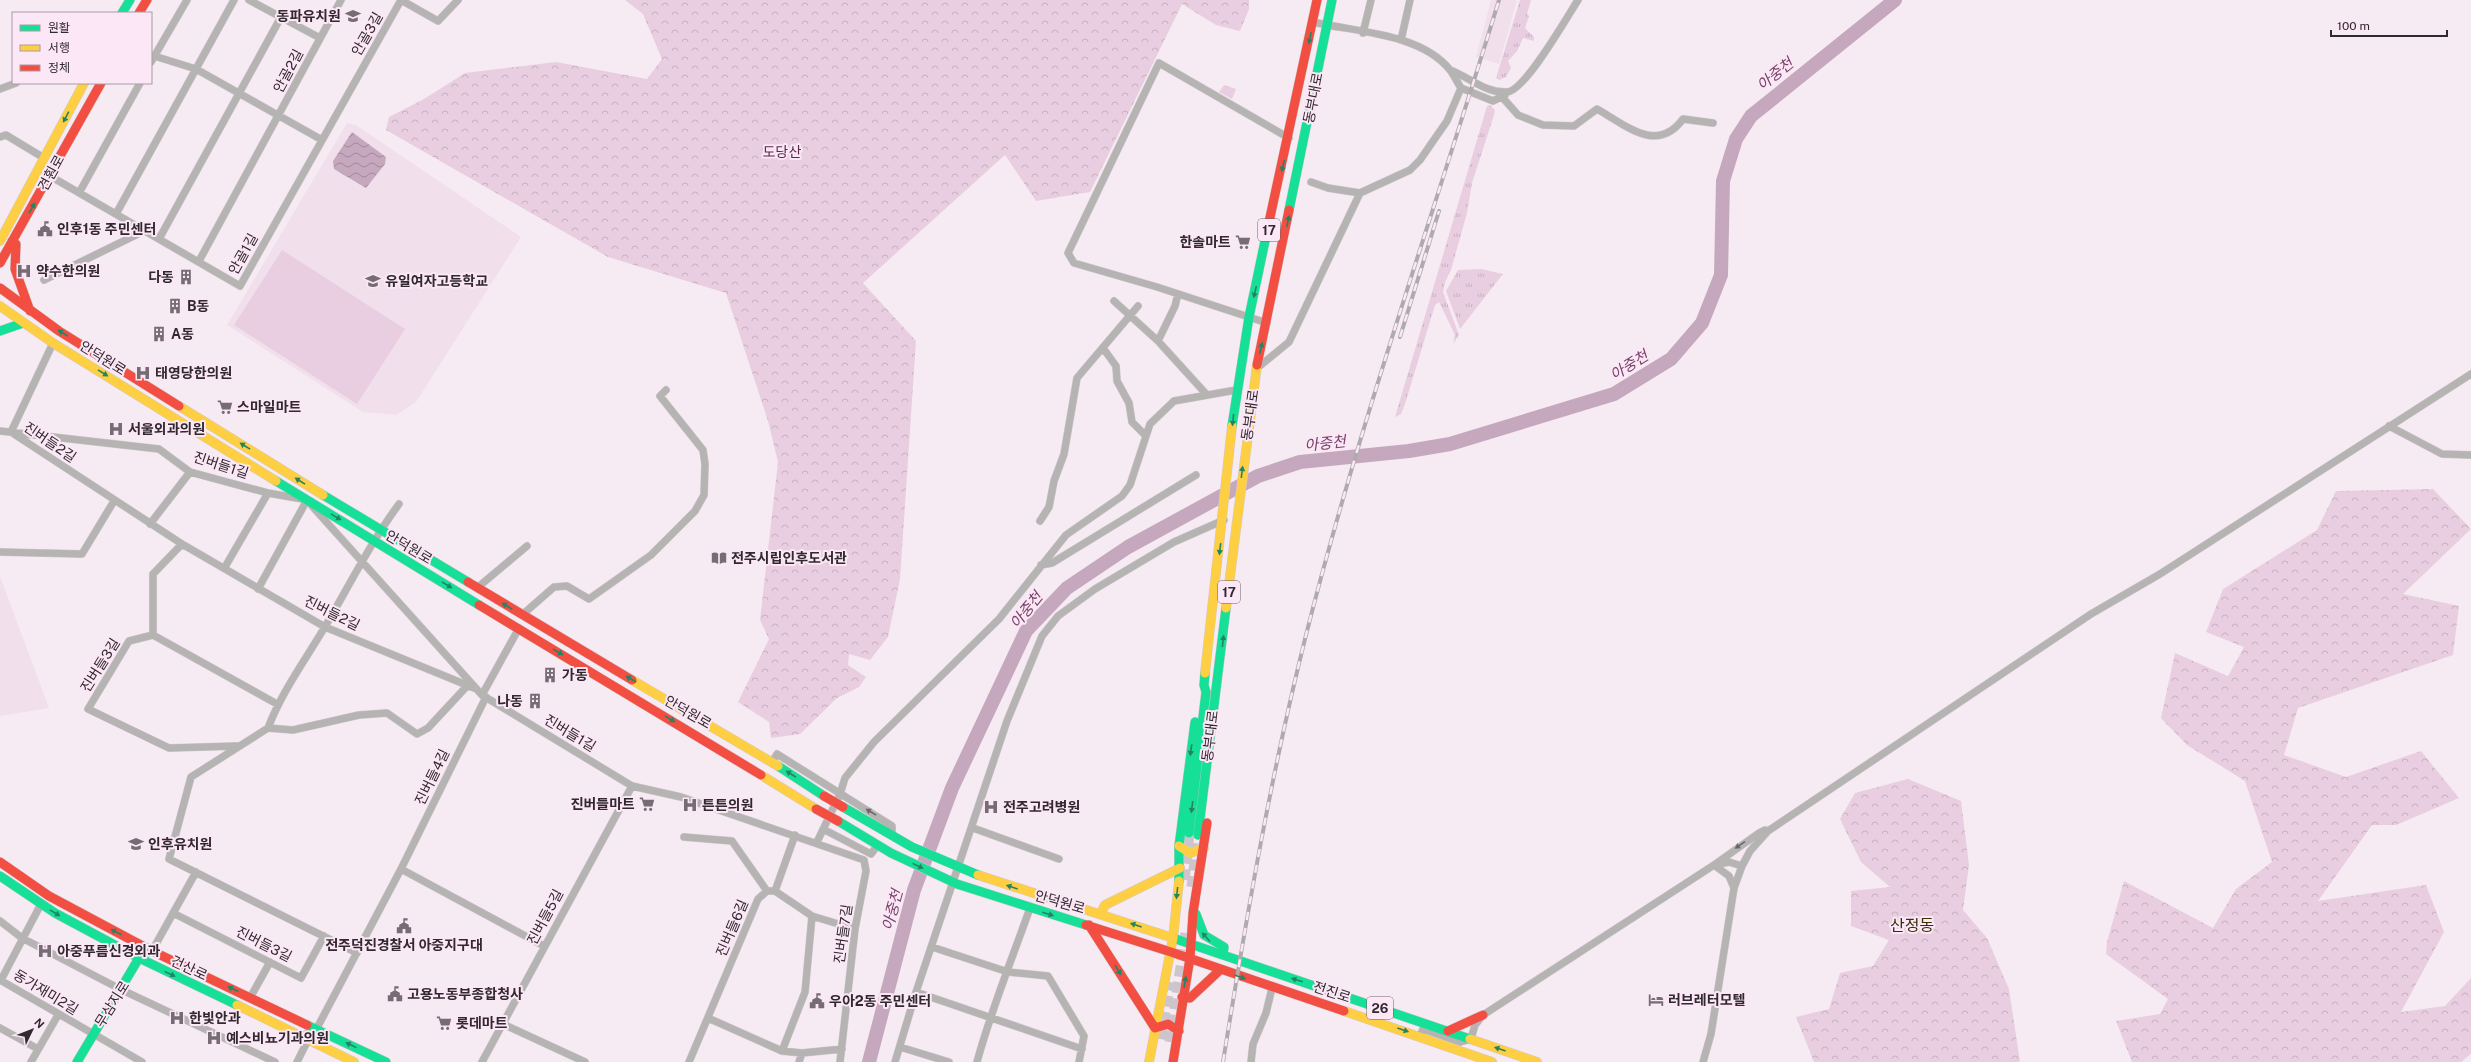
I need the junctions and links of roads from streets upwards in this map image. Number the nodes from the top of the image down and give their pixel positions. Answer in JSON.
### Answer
{"nodes":[{"id":1,"x":130,"y":0,"type":"edge"},
{"id":2,"x":147,"y":0,"type":"edge"},
{"id":3,"x":187,"y":0,"type":"edge"},
{"id":4,"x":234,"y":0,"type":"edge"},
{"id":5,"x":249,"y":0,"type":"edge"},
{"id":6,"x":341,"y":0,"type":"edge"},
{"id":7,"x":401,"y":0,"type":"edge"},
{"id":8,"x":458,"y":0,"type":"edge"},
{"id":9,"x":1317,"y":0,"type":"edge"},
{"id":10,"x":1332,"y":0,"type":"edge"},
{"id":11,"x":1370,"y":0,"type":"edge"},
{"id":12,"x":1410,"y":0,"type":"edge"},
{"id":13,"x":1578,"y":0,"type":"edge"},
{"id":14,"x":123,"y":12,"type":"edge"},
{"id":15,"x":140,"y":12,"type":"edge"},
{"id":16,"x":281,"y":17,"type":"junction"},
{"id":17,"x":1313,"y":22,"type":"junction"},
{"id":18,"x":1327,"y":25,"type":"junction"},
{"id":19,"x":1363,"y":33,"type":"junction"},
{"id":20,"x":320,"y":38,"type":"junction"},
{"id":21,"x":1401,"y":40,"type":"junction"},
{"id":22,"x":152,"y":58,"type":"edge"},
{"id":23,"x":196,"y":69,"type":"junction"},
{"id":24,"x":1450,"y":70,"type":"junction"},
{"id":25,"x":13,"y":84,"type":"edge"},
{"id":26,"x":83,"y":84,"type":"edge"},
{"id":27,"x":100,"y":84,"type":"edge"},
{"id":28,"x":139,"y":84,"type":"edge"},
{"id":29,"x":1461,"y":88,"type":"junction"},
{"id":30,"x":0,"y":89,"type":"edge"},
{"id":31,"x":1508,"y":92,"type":"junction"},
{"id":32,"x":239,"y":94,"type":"junction"},
{"id":33,"x":1502,"y":98,"type":"junction"},
{"id":34,"x":278,"y":115,"type":"junction"},
{"id":35,"x":1713,"y":123,"type":"dead end"},
{"id":36,"x":0,"y":137,"type":"edge"},
{"id":37,"x":1289,"y":138,"type":"junction"},
{"id":38,"x":322,"y":140,"type":"junction"},
{"id":39,"x":44,"y":158,"type":"junction"},
{"id":40,"x":50,"y":176,"type":"junction"},
{"id":41,"x":1311,"y":182,"type":"dead end"},
{"id":42,"x":79,"y":193,"type":"junction"},
{"id":43,"x":1360,"y":193,"type":"junction"},
{"id":44,"x":116,"y":214,"type":"junction"},
{"id":45,"x":12,"y":220,"type":"junction"},
{"id":46,"x":0,"y":228,"type":"edge"},
{"id":47,"x":144,"y":231,"type":"junction"},
{"id":48,"x":159,"y":239,"type":"junction"},
{"id":49,"x":0,"y":241,"type":"edge"},
{"id":50,"x":12,"y":241,"type":"junction"},
{"id":51,"x":199,"y":261,"type":"junction"},
{"id":52,"x":0,"y":263,"type":"edge"},
{"id":53,"x":44,"y":280,"type":"dead end"},
{"id":54,"x":0,"y":288,"type":"edge"},
{"id":55,"x":1178,"y":294,"type":"junction"},
{"id":56,"x":1114,"y":301,"type":"dead end"},
{"id":57,"x":0,"y":306,"type":"edge"},
{"id":58,"x":1138,"y":306,"type":"dead end"},
{"id":59,"x":30,"y":311,"type":"junction"},
{"id":60,"x":1129,"y":317,"type":"junction"},
{"id":61,"x":1249,"y":317,"type":"junction"},
{"id":62,"x":22,"y":323,"type":"junction"},
{"id":63,"x":1267,"y":323,"type":"junction"},
{"id":64,"x":0,"y":331,"type":"edge"},
{"id":65,"x":1158,"y":341,"type":"junction"},
{"id":66,"x":54,"y":343,"type":"junction"},
{"id":67,"x":1103,"y":348,"type":"junction"},
{"id":68,"x":1256,"y":370,"type":"junction"},
{"id":69,"x":2471,"y":374,"type":"edge"},
{"id":70,"x":666,"y":390,"type":"dead end"},
{"id":71,"x":1236,"y":390,"type":"junction"},
{"id":72,"x":1207,"y":395,"type":"junction"},
{"id":73,"x":2389,"y":426,"type":"junction"},
{"id":74,"x":0,"y":431,"type":"edge"},
{"id":75,"x":11,"y":432,"type":"junction"},
{"id":76,"x":1146,"y":436,"type":"junction"},
{"id":77,"x":2471,"y":455,"type":"edge"},
{"id":78,"x":190,"y":472,"type":"junction"},
{"id":79,"x":1196,"y":475,"type":"dead end"},
{"id":80,"x":268,"y":493,"type":"junction"},
{"id":81,"x":307,"y":500,"type":"junction"},
{"id":82,"x":114,"y":501,"type":"junction"},
{"id":83,"x":399,"y":504,"type":"dead end"},
{"id":84,"x":1224,"y":515,"type":"junction"},
{"id":85,"x":1040,"y":521,"type":"dead end"},
{"id":86,"x":150,"y":524,"type":"junction"},
{"id":87,"x":380,"y":529,"type":"junction"},
{"id":88,"x":374,"y":541,"type":"junction"},
{"id":89,"x":182,"y":544,"type":"junction"},
{"id":90,"x":527,"y":546,"type":"dead end"},
{"id":91,"x":0,"y":552,"type":"edge"},
{"id":92,"x":362,"y":563,"type":"junction"},
{"id":93,"x":1041,"y":565,"type":"junction"},
{"id":94,"x":225,"y":567,"type":"junction"},
{"id":95,"x":477,"y":588,"type":"junction"},
{"id":96,"x":258,"y":589,"type":"junction"},
{"id":97,"x":522,"y":615,"type":"junction"},
{"id":98,"x":325,"y":626,"type":"junction"},
{"id":99,"x":519,"y":628,"type":"junction"},
{"id":100,"x":152,"y":635,"type":"junction"},
{"id":101,"x":1219,"y":680,"type":"junction"},
{"id":102,"x":468,"y":685,"type":"junction"},
{"id":103,"x":1204,"y":685,"type":"junction"},
{"id":104,"x":482,"y":694,"type":"junction"},
{"id":105,"x":277,"y":704,"type":"junction"},
{"id":106,"x":268,"y":728,"type":"junction"},
{"id":107,"x":237,"y":746,"type":"junction"},
{"id":108,"x":772,"y":762,"type":"junction"},
{"id":109,"x":632,"y":786,"type":"junction"},
{"id":110,"x":840,"y":794,"type":"junction"},
{"id":111,"x":824,"y":828,"type":"junction"},
{"id":112,"x":973,"y":828,"type":"junction"},
{"id":113,"x":1768,"y":831,"type":"junction"},
{"id":114,"x":795,"y":835,"type":"junction"},
{"id":115,"x":684,"y":837,"type":"dead end"},
{"id":116,"x":895,"y":838,"type":"junction"},
{"id":117,"x":817,"y":842,"type":"junction"},
{"id":118,"x":878,"y":845,"type":"junction"},
{"id":119,"x":1179,"y":846,"type":"junction"},
{"id":120,"x":1204,"y":848,"type":"junction"},
{"id":121,"x":1059,"y":859,"type":"dead end"},
{"id":122,"x":0,"y":862,"type":"edge"},
{"id":123,"x":1714,"y":864,"type":"junction"},
{"id":124,"x":1742,"y":866,"type":"junction"},
{"id":125,"x":401,"y":868,"type":"junction"},
{"id":126,"x":959,"y":868,"type":"junction"},
{"id":127,"x":1180,"y":868,"type":"junction"},
{"id":128,"x":196,"y":872,"type":"junction"},
{"id":129,"x":0,"y":876,"type":"edge"},
{"id":130,"x":950,"y":880,"type":"junction"},
{"id":131,"x":1734,"y":888,"type":"junction"},
{"id":132,"x":767,"y":891,"type":"junction"},
{"id":133,"x":775,"y":891,"type":"junction"},
{"id":134,"x":41,"y":904,"type":"junction"},
{"id":135,"x":1030,"y":908,"type":"junction"},
{"id":136,"x":173,"y":913,"type":"junction"},
{"id":137,"x":1193,"y":913,"type":"junction"},
{"id":138,"x":1101,"y":914,"type":"junction"},
{"id":139,"x":812,"y":916,"type":"junction"},
{"id":140,"x":0,"y":921,"type":"edge"},
{"id":141,"x":1089,"y":925,"type":"junction"},
{"id":142,"x":855,"y":929,"type":"junction"},
{"id":143,"x":324,"y":936,"type":"junction"},
{"id":144,"x":22,"y":938,"type":"junction"},
{"id":145,"x":1173,"y":938,"type":"junction"},
{"id":146,"x":1189,"y":944,"type":"junction"},
{"id":147,"x":544,"y":946,"type":"junction"},
{"id":148,"x":932,"y":947,"type":"junction"},
{"id":149,"x":152,"y":951,"type":"junction"},
{"id":150,"x":1171,"y":952,"type":"junction"},
{"id":151,"x":358,"y":953,"type":"junction"},
{"id":152,"x":1222,"y":955,"type":"junction"},
{"id":153,"x":139,"y":958,"type":"junction"},
{"id":154,"x":1190,"y":958,"type":"junction"},
{"id":155,"x":270,"y":962,"type":"junction"},
{"id":156,"x":1220,"y":970,"type":"junction"},
{"id":157,"x":1008,"y":972,"type":"junction"},
{"id":158,"x":0,"y":980,"type":"edge"},
{"id":159,"x":1272,"y":988,"type":"junction"},
{"id":160,"x":122,"y":990,"type":"junction"},
{"id":161,"x":916,"y":992,"type":"junction"},
{"id":162,"x":1182,"y":997,"type":"junction"},
{"id":163,"x":250,"y":998,"type":"junction"},
{"id":164,"x":58,"y":1015,"type":"junction"},
{"id":165,"x":1483,"y":1015,"type":"junction"},
{"id":166,"x":989,"y":1017,"type":"junction"},
{"id":167,"x":708,"y":1018,"type":"junction"},
{"id":168,"x":503,"y":1024,"type":"junction"},
{"id":169,"x":0,"y":1028,"type":"edge"},
{"id":170,"x":317,"y":1028,"type":"junction"},
{"id":171,"x":1155,"y":1028,"type":"junction"},
{"id":172,"x":1179,"y":1031,"type":"junction"},
{"id":173,"x":1448,"y":1031,"type":"junction"},
{"id":174,"x":93,"y":1035,"type":"junction"},
{"id":175,"x":1420,"y":1036,"type":"junction"},
{"id":176,"x":305,"y":1038,"type":"junction"},
{"id":177,"x":1471,"y":1039,"type":"junction"},
{"id":178,"x":1160,"y":1040,"type":"tunnel mouth"},
{"id":179,"x":1170,"y":1042,"type":"tunnel mouth"},
{"id":180,"x":900,"y":1046,"type":"junction"},
{"id":181,"x":38,"y":1049,"type":"junction"},
{"id":182,"x":842,"y":1049,"type":"junction"},
{"id":183,"x":1082,"y":1049,"type":"junction"},
{"id":184,"x":782,"y":1051,"type":"junction"},
{"id":185,"x":802,"y":1053,"type":"junction"},
{"id":186,"x":486,"y":1061,"type":"edge"},
{"id":187,"x":31,"y":1062,"type":"edge"},
{"id":188,"x":77,"y":1062,"type":"edge"},
{"id":189,"x":142,"y":1062,"type":"edge"},
{"id":190,"x":275,"y":1062,"type":"edge"},
{"id":191,"x":297,"y":1062,"type":"edge"},
{"id":192,"x":354,"y":1062,"type":"edge"},
{"id":193,"x":386,"y":1062,"type":"edge"},
{"id":194,"x":585,"y":1062,"type":"edge"},
{"id":195,"x":689,"y":1062,"type":"edge"},
{"id":196,"x":799,"y":1062,"type":"edge"},
{"id":197,"x":840,"y":1062,"type":"edge"},
{"id":198,"x":895,"y":1062,"type":"edge"},
{"id":199,"x":949,"y":1062,"type":"edge"},
{"id":200,"x":977,"y":1062,"type":"edge"},
{"id":201,"x":1079,"y":1062,"type":"edge"},
{"id":202,"x":1149,"y":1062,"type":"edge"},
{"id":203,"x":1156,"y":1062,"type":"edge"},
{"id":204,"x":1166,"y":1062,"type":"edge"},
{"id":205,"x":1173,"y":1062,"type":"edge"},
{"id":206,"x":1251,"y":1062,"type":"edge"},
{"id":207,"x":1492,"y":1062,"type":"edge"},
{"id":208,"x":1536,"y":1062,"type":"edge"},
{"id":209,"x":1703,"y":1062,"type":"edge"}],
"edges":[{"from":1,"to":14,"type":"street"},
{"from":2,"to":15,"type":"street"},
{"from":3,"to":22,"type":"street","name":"안골2길"},
{"from":4,"to":23,"type":"street"},
{"from":5,"to":16,"type":"street"},
{"from":6,"to":20,"type":"street"},
{"from":7,"to":8,"type":"street","name":"안골3길"},
{"from":7,"to":38,"type":"street","name":"안골3길"},
{"from":9,"to":17,"type":"street","name":"동부대로","number":"17"},
{"from":10,"to":18,"type":"street","name":"동부대로","number":"17"},
{"from":11,"to":19,"type":"street"},
{"from":12,"to":21,"type":"street"},
{"from":13,"to":31,"type":"street"},
{"from":16,"to":20,"type":"street"},
{"from":16,"to":32,"type":"street"},
{"from":17,"to":18,"type":"street"},
{"from":17,"to":37,"type":"street","name":"동부대로","number":"17","one_way":true},
{"from":18,"to":19,"type":"street"},
{"from":63,"to":18,"type":"street","name":"동부대로","number":"17","one_way":true},
{"from":19,"to":21,"type":"street"},
{"from":20,"to":34,"type":"street","name":"안골2길"},
{"from":21,"to":24,"type":"street"},
{"from":22,"to":23,"type":"street","name":"안골2길"},
{"from":23,"to":32,"type":"street","name":"안골2길"},
{"from":23,"to":44,"type":"street"},
{"from":24,"to":29,"type":"street"},
{"from":24,"to":31,"type":"street"},
{"from":25,"to":30,"type":"street"},
{"from":26,"to":39,"type":"street","name":"견훤로","one_way":true},
{"from":27,"to":40,"type":"street","name":"견훤로"},
{"from":28,"to":42,"type":"street"},
{"from":29,"to":33,"type":"street"},
{"from":29,"to":43,"type":"street"},
{"from":31,"to":33,"type":"street"},
{"from":32,"to":34,"type":"street","name":"안골2길"},
{"from":32,"to":48,"type":"street"},
{"from":33,"to":35,"type":"street"},
{"from":34,"to":38,"type":"street","name":"안골2길"},
{"from":34,"to":51,"type":"street","name":"안골2길"},
{"from":36,"to":39,"type":"street","name":"견훤로"},
{"from":37,"to":55,"type":"street"},
{"from":37,"to":61,"type":"street","name":"동부대로","number":"17","one_way":true},
{"from":38,"to":51,"type":"street","name":"안골1길"},
{"from":39,"to":45,"type":"street","name":"견훤로"},
{"from":40,"to":42,"type":"street","name":"안골1길"},
{"from":50,"to":40,"type":"street","name":"견훤로","one_way":true},
{"from":41,"to":43,"type":"street"},
{"from":42,"to":44,"type":"street","name":"안골1길"},
{"from":43,"to":68,"type":"street"},
{"from":44,"to":47,"type":"street","name":"안골1길"},
{"from":45,"to":46,"type":"street"},
{"from":45,"to":49,"type":"street","name":"견훤로"},
{"from":47,"to":48,"type":"street","name":"안골1길"},
{"from":47,"to":53,"type":"street"},
{"from":48,"to":51,"type":"street","name":"안골1길"},
{"from":50,"to":52,"type":"street","name":"견훤로"},
{"from":50,"to":59,"type":"street"},
{"from":54,"to":59,"type":"street","name":"안덕원로"},
{"from":55,"to":61,"type":"street"},
{"from":55,"to":65,"type":"street"},
{"from":56,"to":60,"type":"street"},
{"from":57,"to":62,"type":"street","name":"안덕원로"},
{"from":58,"to":60,"type":"street"},
{"from":87,"to":59,"type":"street","name":"안덕원로","one_way":true},
{"from":60,"to":65,"type":"street"},
{"from":60,"to":67,"type":"street"},
{"from":61,"to":63,"type":"street"},
{"from":61,"to":71,"type":"street","name":"동부대로","number":"17"},
{"from":62,"to":64,"type":"street"},
{"from":62,"to":66,"type":"street","name":"안덕원로"},
{"from":68,"to":63,"type":"street","name":"동부대로","number":"17","one_way":true},
{"from":65,"to":72,"type":"street"},
{"from":66,"to":75,"type":"street"},
{"from":66,"to":81,"type":"street","name":"안덕원로","one_way":true},
{"from":67,"to":76,"type":"street"},
{"from":67,"to":85,"type":"street"},
{"from":101,"to":68,"type":"street","name":"동부대로","number":"17","one_way":true},
{"from":69,"to":73,"type":"street"},
{"from":70,"to":97,"type":"street"},
{"from":71,"to":72,"type":"street"},
{"from":71,"to":84,"type":"street","name":"동부대로","number":"17","one_way":true},
{"from":72,"to":76,"type":"street"},
{"from":73,"to":77,"type":"street"},
{"from":73,"to":113,"type":"street"},
{"from":74,"to":75,"type":"street","name":"진버들1길"},
{"from":75,"to":78,"type":"street","name":"진버들1길"},
{"from":75,"to":82,"type":"street","name":"진버들2길"},
{"from":76,"to":93,"type":"street"},
{"from":78,"to":80,"type":"street","name":"진버들1길"},
{"from":78,"to":86,"type":"street"},
{"from":79,"to":93,"type":"street"},
{"from":80,"to":81,"type":"street","name":"진버들1길"},
{"from":80,"to":94,"type":"street"},
{"from":81,"to":88,"type":"street","name":"안덕원로","one_way":true},
{"from":81,"to":92,"type":"street","name":"진버들1길"},
{"from":81,"to":96,"type":"street"},
{"from":82,"to":86,"type":"street","name":"진버들2길"},
{"from":82,"to":91,"type":"street"},
{"from":83,"to":87,"type":"street"},
{"from":84,"to":103,"type":"street","name":"동부대로","number":"17","one_way":true},
{"from":84,"to":112,"type":"street"},
{"from":86,"to":89,"type":"street","name":"진버들2길"},
{"from":87,"to":88,"type":"street"},
{"from":87,"to":95,"type":"street","name":"안덕원로"},
{"from":88,"to":92,"type":"street"},
{"from":88,"to":99,"type":"street","name":"안덕원로","one_way":true},
{"from":89,"to":94,"type":"street","name":"진버들2길"},
{"from":89,"to":100,"type":"street"},
{"from":90,"to":95,"type":"street"},
{"from":92,"to":98,"type":"street"},
{"from":92,"to":104,"type":"street","name":"진버들1길"},
{"from":93,"to":110,"type":"street"},
{"from":94,"to":96,"type":"street","name":"진버들2길"},
{"from":97,"to":95,"type":"street","name":"안덕원로","one_way":true},
{"from":96,"to":98,"type":"street","name":"진버들2길"},
{"from":108,"to":97,"type":"street","name":"안덕원로","one_way":true},
{"from":98,"to":102,"type":"street","name":"진버들2길"},
{"from":98,"to":105,"type":"street"},
{"from":99,"to":104,"type":"street","name":"진버들4길"},
{"from":99,"to":118,"type":"street","name":"안덕원로","one_way":true,"bridge":true},
{"from":100,"to":105,"type":"street"},
{"from":100,"to":107,"type":"street","name":"진버들3길"},
{"from":103,"to":101,"type":"street","name":"동부대로","number":"17","one_way":true},
{"from":101,"to":120,"type":"street"},
{"from":102,"to":104,"type":"street","name":"진버들2길"},
{"from":102,"to":106,"type":"street"},
{"from":103,"to":119,"type":"street","one_way":true},
{"from":104,"to":109,"type":"street","name":"진버들1길"},
{"from":104,"to":125,"type":"street","name":"진버들4길"},
{"from":105,"to":106,"type":"street"},
{"from":106,"to":107,"type":"street","name":"진버들3길"},
{"from":107,"to":128,"type":"street","name":"진버들3길"},
{"from":108,"to":110,"type":"street"},
{"from":116,"to":108,"type":"street","name":"안덕원로","one_way":true,"bridge":true},
{"from":109,"to":114,"type":"street","name":"진버들1길"},
{"from":109,"to":147,"type":"street","name":"진버들5길"},
{"from":110,"to":111,"type":"street"},
{"from":116,"to":110,"type":"street","one_way":true},
{"from":111,"to":117,"type":"street"},
{"from":111,"to":118,"type":"street"},
{"from":112,"to":121,"type":"street"},
{"from":112,"to":126,"type":"street"},
{"from":113,"to":123,"type":"street","one_way":true},
{"from":113,"to":124,"type":"street"},
{"from":114,"to":117,"type":"street","name":"진버들1길"},
{"from":114,"to":133,"type":"street"},
{"from":115,"to":132,"type":"street"},
{"from":116,"to":126,"type":"street","name":"안덕원로"},
{"from":117,"to":142,"type":"street","name":"진버들7길"},
{"from":118,"to":130,"type":"street","name":"안덕원로","one_way":true},
{"from":119,"to":120,"type":"street"},
{"from":119,"to":127,"type":"street"},
{"from":120,"to":137,"type":"street"},
{"from":149,"to":122,"type":"street","name":"건산로","one_way":true},
{"from":123,"to":124,"type":"street"},
{"from":123,"to":131,"type":"street"},
{"from":123,"to":165,"type":"street"},
{"from":124,"to":131,"type":"street"},
{"from":125,"to":147,"type":"street"},
{"from":125,"to":151,"type":"street","name":"진버들4길"},
{"from":126,"to":130,"type":"street"},
{"from":138,"to":126,"type":"street","name":"안덕원로","one_way":true},
{"from":127,"to":138,"type":"street"},
{"from":127,"to":145,"type":"street","one_way":true},
{"from":128,"to":136,"type":"street"},
{"from":128,"to":143,"type":"street","name":"진버들3길"},
{"from":129,"to":134,"type":"street","name":"건산로"},
{"from":130,"to":135,"type":"street","name":"안덕원로"},
{"from":130,"to":148,"type":"street"},
{"from":131,"to":209,"type":"street"},
{"from":132,"to":133,"type":"street","name":"진버들6길"},
{"from":132,"to":167,"type":"street","name":"진버들6길"},
{"from":133,"to":139,"type":"street"},
{"from":134,"to":144,"type":"street"},
{"from":134,"to":153,"type":"street","name":"건산로","one_way":true},
{"from":135,"to":141,"type":"street","name":"안덕원로","one_way":true},
{"from":135,"to":157,"type":"street"},
{"from":136,"to":149,"type":"street"},
{"from":136,"to":155,"type":"street","name":"진버들3길"},
{"from":137,"to":146,"type":"street"},
{"from":152,"to":137,"type":"street","one_way":true},
{"from":145,"to":138,"type":"street","name":"안덕원로","one_way":true},
{"from":139,"to":142,"type":"street"},
{"from":139,"to":184,"type":"street"},
{"from":140,"to":144,"type":"street"},
{"from":141,"to":150,"type":"street","name":"안덕원로"},
{"from":141,"to":171,"type":"street","one_way":true},
{"from":142,"to":182,"type":"street","name":"진버들7길"},
{"from":143,"to":151,"type":"street","name":"진버들3길"},
{"from":143,"to":155,"type":"street","name":"진버들3길"},
{"from":144,"to":158,"type":"street"},
{"from":144,"to":160,"type":"street"},
{"from":145,"to":146,"type":"street","name":"전진로"},
{"from":145,"to":150,"type":"street"},
{"from":146,"to":152,"type":"street","name":"전진로"},
{"from":146,"to":154,"type":"street"},
{"from":147,"to":168,"type":"street","name":"진버들5길"},
{"from":148,"to":157,"type":"street"},
{"from":148,"to":161,"type":"street"},
{"from":149,"to":153,"type":"street"},
{"from":163,"to":149,"type":"street","name":"건산로","one_way":true},
{"from":150,"to":154,"type":"street","name":"전진로","number":"26"},
{"from":150,"to":171,"type":"street"},
{"from":151,"to":170,"type":"street","name":"진버들4길"},
{"from":173,"to":152,"type":"street","name":"전진로","number":"26","one_way":true},
{"from":153,"to":160,"type":"street","name":"무삼지로"},
{"from":153,"to":176,"type":"street","name":"건산로","one_way":true},
{"from":154,"to":156,"type":"street","name":"전진로","number":"26"},
{"from":162,"to":154,"type":"street","one_way":true},
{"from":155,"to":163,"type":"street"},
{"from":156,"to":159,"type":"street","name":"전진로","number":"26","one_way":true},
{"from":156,"to":162,"type":"street"},
{"from":157,"to":166,"type":"street"},
{"from":157,"to":183,"type":"street"},
{"from":158,"to":164,"type":"street","name":"동가재미2길"},
{"from":159,"to":175,"type":"street","name":"전진로","number":"26","one_way":true},
{"from":159,"to":206,"type":"street"},
{"from":160,"to":174,"type":"street","name":"무삼지로"},
{"from":160,"to":190,"type":"street"},
{"from":161,"to":166,"type":"street"},
{"from":161,"to":180,"type":"street"},
{"from":162,"to":172,"type":"street"},
{"from":163,"to":170,"type":"street","name":"건산로"},
{"from":164,"to":174,"type":"street","name":"동가재미2길"},
{"from":164,"to":181,"type":"street"},
{"from":165,"to":173,"type":"street"},
{"from":165,"to":177,"type":"street"},
{"from":166,"to":183,"type":"street"},
{"from":166,"to":200,"type":"street"},
{"from":167,"to":184,"type":"street"},
{"from":167,"to":195,"type":"street","name":"진버들6길"},
{"from":168,"to":186,"type":"street","name":"진버들5길"},
{"from":168,"to":194,"type":"street"},
{"from":169,"to":181,"type":"street"},
{"from":170,"to":176,"type":"street"},
{"from":193,"to":170,"type":"street","name":"건산로","one_way":true},
{"from":171,"to":172,"type":"street"},
{"from":171,"to":202,"type":"street"},
{"from":172,"to":205,"type":"street"},
{"from":173,"to":177,"type":"street","name":"전진로","number":"26"},
{"from":174,"to":188,"type":"street","name":"무삼지로"},
{"from":174,"to":189,"type":"street","name":"동가재미2길"},
{"from":175,"to":177,"type":"street"},
{"from":175,"to":207,"type":"street","name":"전진로","number":"26"},
{"from":176,"to":191,"type":"street"},
{"from":176,"to":192,"type":"street","name":"건산로"},
{"from":208,"to":177,"type":"street","name":"전진로","number":"26","one_way":true},
{"from":178,"to":203,"type":"street"},
{"from":179,"to":204,"type":"street"},
{"from":180,"to":198,"type":"street"},
{"from":180,"to":199,"type":"street"},
{"from":181,"to":187,"type":"street"},
{"from":182,"to":185,"type":"street"},
{"from":182,"to":197,"type":"street","name":"진버들7길"},
{"from":183,"to":201,"type":"street"},
{"from":184,"to":185,"type":"street"},
{"from":185,"to":196,"type":"street"}]}
